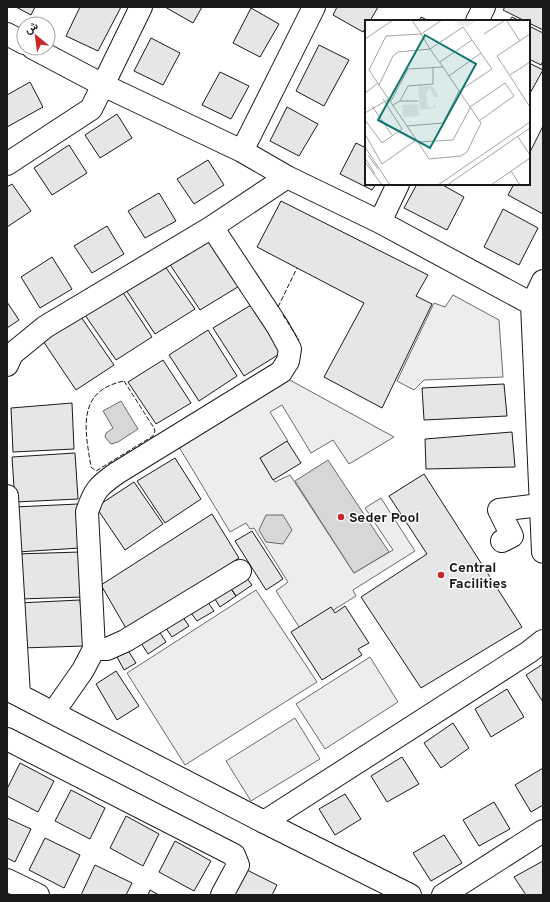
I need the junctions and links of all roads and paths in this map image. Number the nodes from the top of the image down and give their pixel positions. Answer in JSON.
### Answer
{"nodes":[{"id":1,"x":140,"y":7,"type":"edge"},
{"id":2,"x":314,"y":7,"type":"edge"},
{"id":3,"x":484,"y":7,"type":"edge"},
{"id":4,"x":478,"y":20,"type":"edge"},
{"id":5,"x":7,"y":34,"type":"edge"},
{"id":6,"x":16,"y":39,"type":"edge"},
{"id":7,"x":48,"y":56,"type":"edge"},
{"id":8,"x":103,"y":85,"type":"junction"},
{"id":9,"x":242,"y":151,"type":"junction"},
{"id":10,"x":7,"y":164,"type":"edge"},
{"id":11,"x":287,"y":177,"type":"junction"},
{"id":12,"x":398,"y":185,"type":"edge"},
{"id":13,"x":380,"y":222,"type":"junction"},
{"id":14,"x":212,"y":227,"type":"junction"},
{"id":15,"x":543,"y":281,"type":"edge"},
{"id":16,"x":537,"y":306,"type":"edge"},
{"id":17,"x":7,"y":365,"type":"edge"},
{"id":18,"x":7,"y":496,"type":"edge"},
{"id":19,"x":540,"y":506,"type":"junction"},
{"id":20,"x":502,"y":541,"type":"dead end"},
{"id":21,"x":543,"y":552,"type":"edge"},
{"id":22,"x":240,"y":571,"type":"dead end"},
{"id":23,"x":543,"y":641,"type":"edge"},
{"id":24,"x":94,"y":649,"type":"junction"},
{"id":25,"x":13,"y":692,"type":"edge"},
{"id":26,"x":53,"y":713,"type":"junction"},
{"id":27,"x":7,"y":739,"type":"edge"},
{"id":28,"x":264,"y":822,"type":"junction"},
{"id":29,"x":543,"y":831,"type":"edge"},
{"id":30,"x":7,"y":880,"type":"edge"},
{"id":31,"x":405,"y":894,"type":"edge"},
{"id":32,"x":38,"y":895,"type":"edge"},
{"id":33,"x":222,"y":895,"type":"edge"},
{"id":34,"x":443,"y":895,"type":"edge"}],
"edges":[{"from":1,"to":8,"type":"street"},
{"from":2,"to":9,"type":"street"},
{"from":3,"to":4,"type":"street"},
{"from":5,"to":6,"type":"street"},
{"from":7,"to":8,"type":"street"},
{"from":8,"to":9,"type":"street"},
{"from":8,"to":10,"type":"street"},
{"from":9,"to":11,"type":"street"},
{"from":11,"to":13,"type":"street"},
{"from":11,"to":14,"type":"street"},
{"from":12,"to":13,"type":"street"},
{"from":13,"to":16,"type":"street"},
{"from":14,"to":17,"type":"street"},
{"from":14,"to":24,"type":"street"},
{"from":15,"to":16,"type":"street"},
{"from":16,"to":19,"type":"street"},
{"from":18,"to":25,"type":"street"},
{"from":19,"to":20,"type":"street"},
{"from":19,"to":21,"type":"street"},
{"from":22,"to":24,"type":"street"},
{"from":23,"to":28,"type":"street"},
{"from":24,"to":26,"type":"street"},
{"from":25,"to":26,"type":"street"},
{"from":26,"to":28,"type":"street"},
{"from":27,"to":33,"type":"street"},
{"from":28,"to":31,"type":"street"},
{"from":29,"to":34,"type":"street"},
{"from":30,"to":32,"type":"street"}]}
